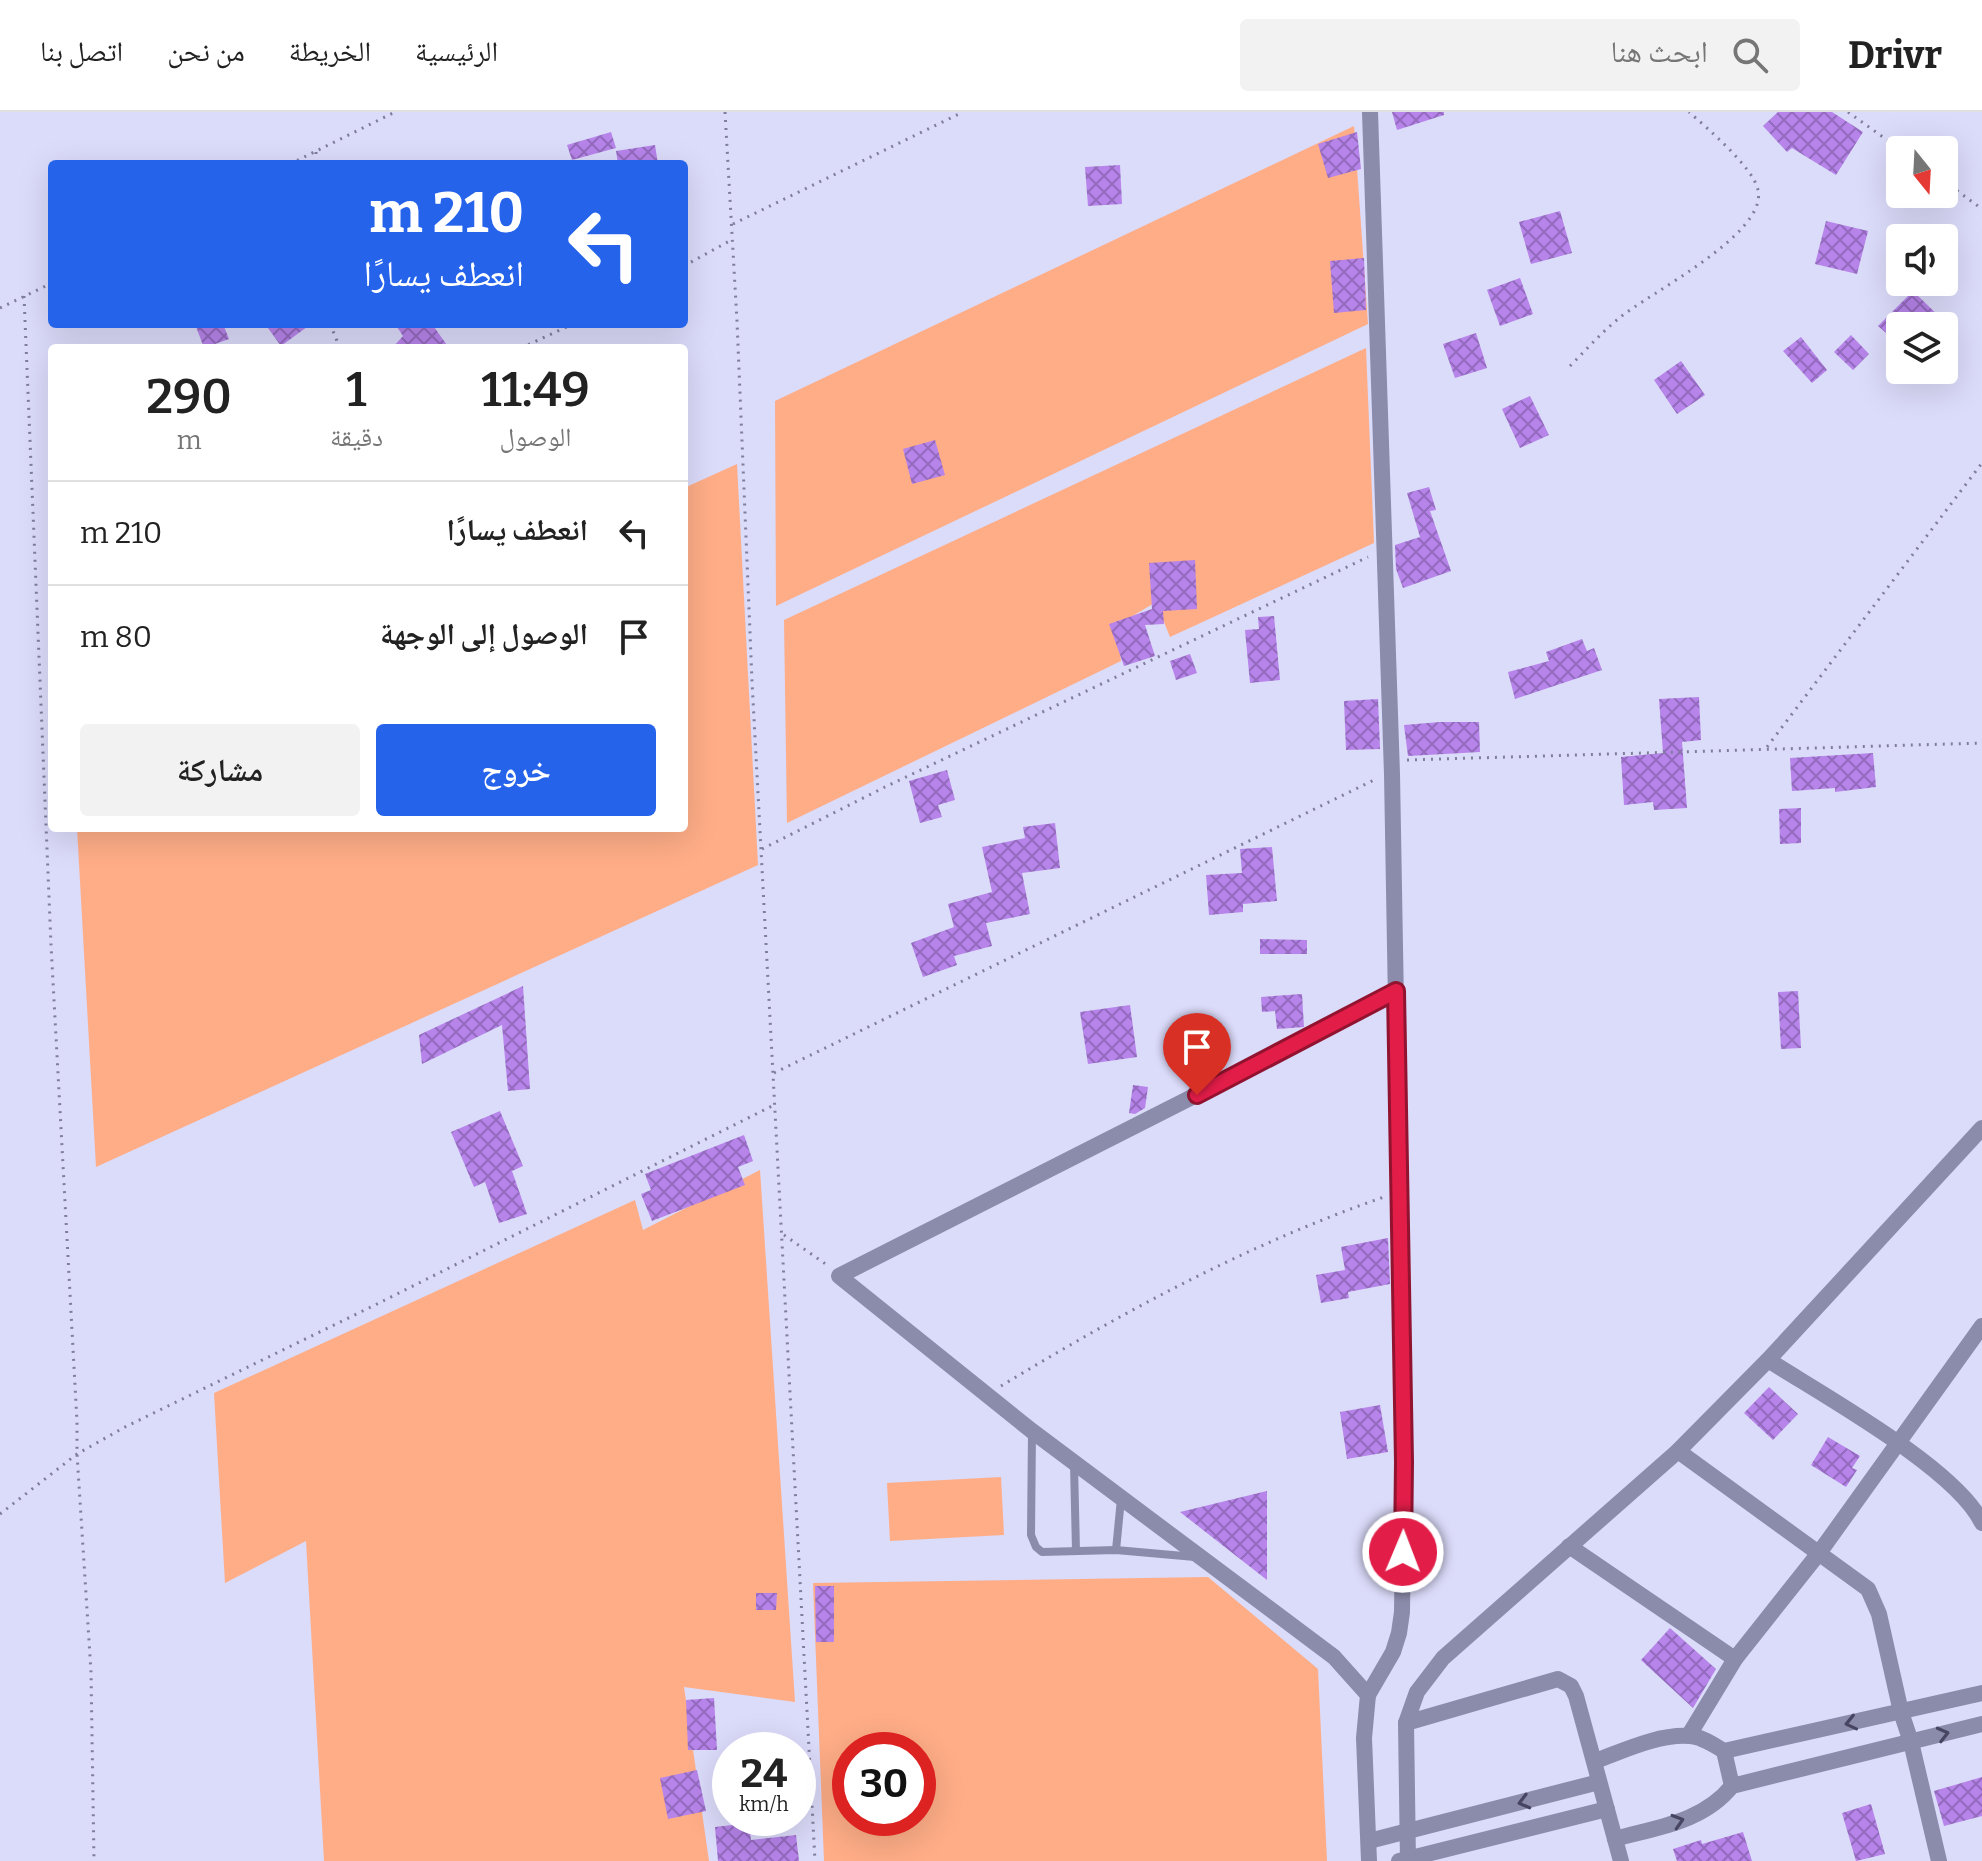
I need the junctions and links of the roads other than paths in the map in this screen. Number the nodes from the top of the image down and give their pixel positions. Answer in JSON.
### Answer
{"nodes":[{"id":1,"x":1370,"y":112,"type":"edge"},
{"id":2,"x":1396,"y":991,"type":"junction"},
{"id":3,"x":1982,"y":1128,"type":"edge"},
{"id":4,"x":1982,"y":1326,"type":"edge"},
{"id":5,"x":1768,"y":1360,"type":"junction"},
{"id":6,"x":1032,"y":1431,"type":"junction"},
{"id":7,"x":1897,"y":1443,"type":"junction"},
{"id":8,"x":1678,"y":1451,"type":"junction"},
{"id":9,"x":1074,"y":1462,"type":"junction"},
{"id":10,"x":1122,"y":1497,"type":"junction"},
{"id":11,"x":1982,"y":1523,"type":"edge"},
{"id":12,"x":1569,"y":1546,"type":"junction"},
{"id":13,"x":1116,"y":1550,"type":"junction"},
{"id":14,"x":1076,"y":1551,"type":"junction"},
{"id":15,"x":1819,"y":1553,"type":"junction"},
{"id":16,"x":1199,"y":1558,"type":"junction"},
{"id":17,"x":1735,"y":1659,"type":"junction"},
{"id":18,"x":1982,"y":1693,"type":"edge"},
{"id":19,"x":1368,"y":1695,"type":"junction"},
{"id":20,"x":1901,"y":1712,"type":"junction"},
{"id":21,"x":1406,"y":1723,"type":"junction"},
{"id":22,"x":1982,"y":1724,"type":"edge"},
{"id":23,"x":1689,"y":1735,"type":"junction"},
{"id":24,"x":1911,"y":1742,"type":"junction"},
{"id":25,"x":1724,"y":1751,"type":"junction"},
{"id":26,"x":1595,"y":1761,"type":"junction"},
{"id":27,"x":1599,"y":1782,"type":"junction"},
{"id":28,"x":1732,"y":1786,"type":"junction"},
{"id":29,"x":1607,"y":1809,"type":"junction"},
{"id":30,"x":1407,"y":1833,"type":"junction"},
{"id":31,"x":1615,"y":1839,"type":"junction"},
{"id":32,"x":1369,"y":1841,"type":"junction"},
{"id":33,"x":1405,"y":1860,"type":"edge"},
{"id":34,"x":1369,"y":1861,"type":"edge"},
{"id":35,"x":1621,"y":1861,"type":"edge"},
{"id":36,"x":1939,"y":1861,"type":"edge"}],
"edges":[{"from":1,"to":2,"type":"street"},
{"from":2,"to":6,"type":"street"},
{"from":2,"to":19,"type":"street"},
{"from":3,"to":5,"type":"street"},
{"from":4,"to":7,"type":"street"},
{"from":5,"to":7,"type":"street"},
{"from":5,"to":8,"type":"street"},
{"from":6,"to":9,"type":"street"},
{"from":6,"to":14,"type":"lane"},
{"from":7,"to":11,"type":"street"},
{"from":7,"to":15,"type":"street"},
{"from":8,"to":12,"type":"street"},
{"from":8,"to":15,"type":"street"},
{"from":9,"to":10,"type":"street"},
{"from":9,"to":14,"type":"lane"},
{"from":10,"to":13,"type":"lane"},
{"from":10,"to":16,"type":"street"},
{"from":12,"to":17,"type":"street"},
{"from":12,"to":21,"type":"street"},
{"from":13,"to":14,"type":"lane"},
{"from":13,"to":16,"type":"lane"},
{"from":15,"to":17,"type":"street"},
{"from":15,"to":20,"type":"street"},
{"from":16,"to":19,"type":"street"},
{"from":17,"to":23,"type":"street"},
{"from":18,"to":20,"type":"street"},
{"from":19,"to":32,"type":"street"},
{"from":20,"to":24,"type":"street"},
{"from":20,"to":25,"type":"street","one_way":true},
{"from":21,"to":26,"type":"street"},
{"from":21,"to":30,"type":"street"},
{"from":24,"to":22,"type":"street","one_way":true},
{"from":23,"to":25,"type":"street"},
{"from":23,"to":26,"type":"street"},
{"from":24,"to":28,"type":"street"},
{"from":24,"to":36,"type":"street"},
{"from":25,"to":28,"type":"street"},
{"from":26,"to":27,"type":"street"},
{"from":27,"to":29,"type":"street"},
{"from":27,"to":30,"type":"street","one_way":true},
{"from":31,"to":28,"type":"street","one_way":true},
{"from":29,"to":31,"type":"street"},
{"from":29,"to":33,"type":"street"},
{"from":30,"to":32,"type":"street"},
{"from":30,"to":33,"type":"street"},
{"from":31,"to":35,"type":"street"},
{"from":32,"to":34,"type":"street"}]}
